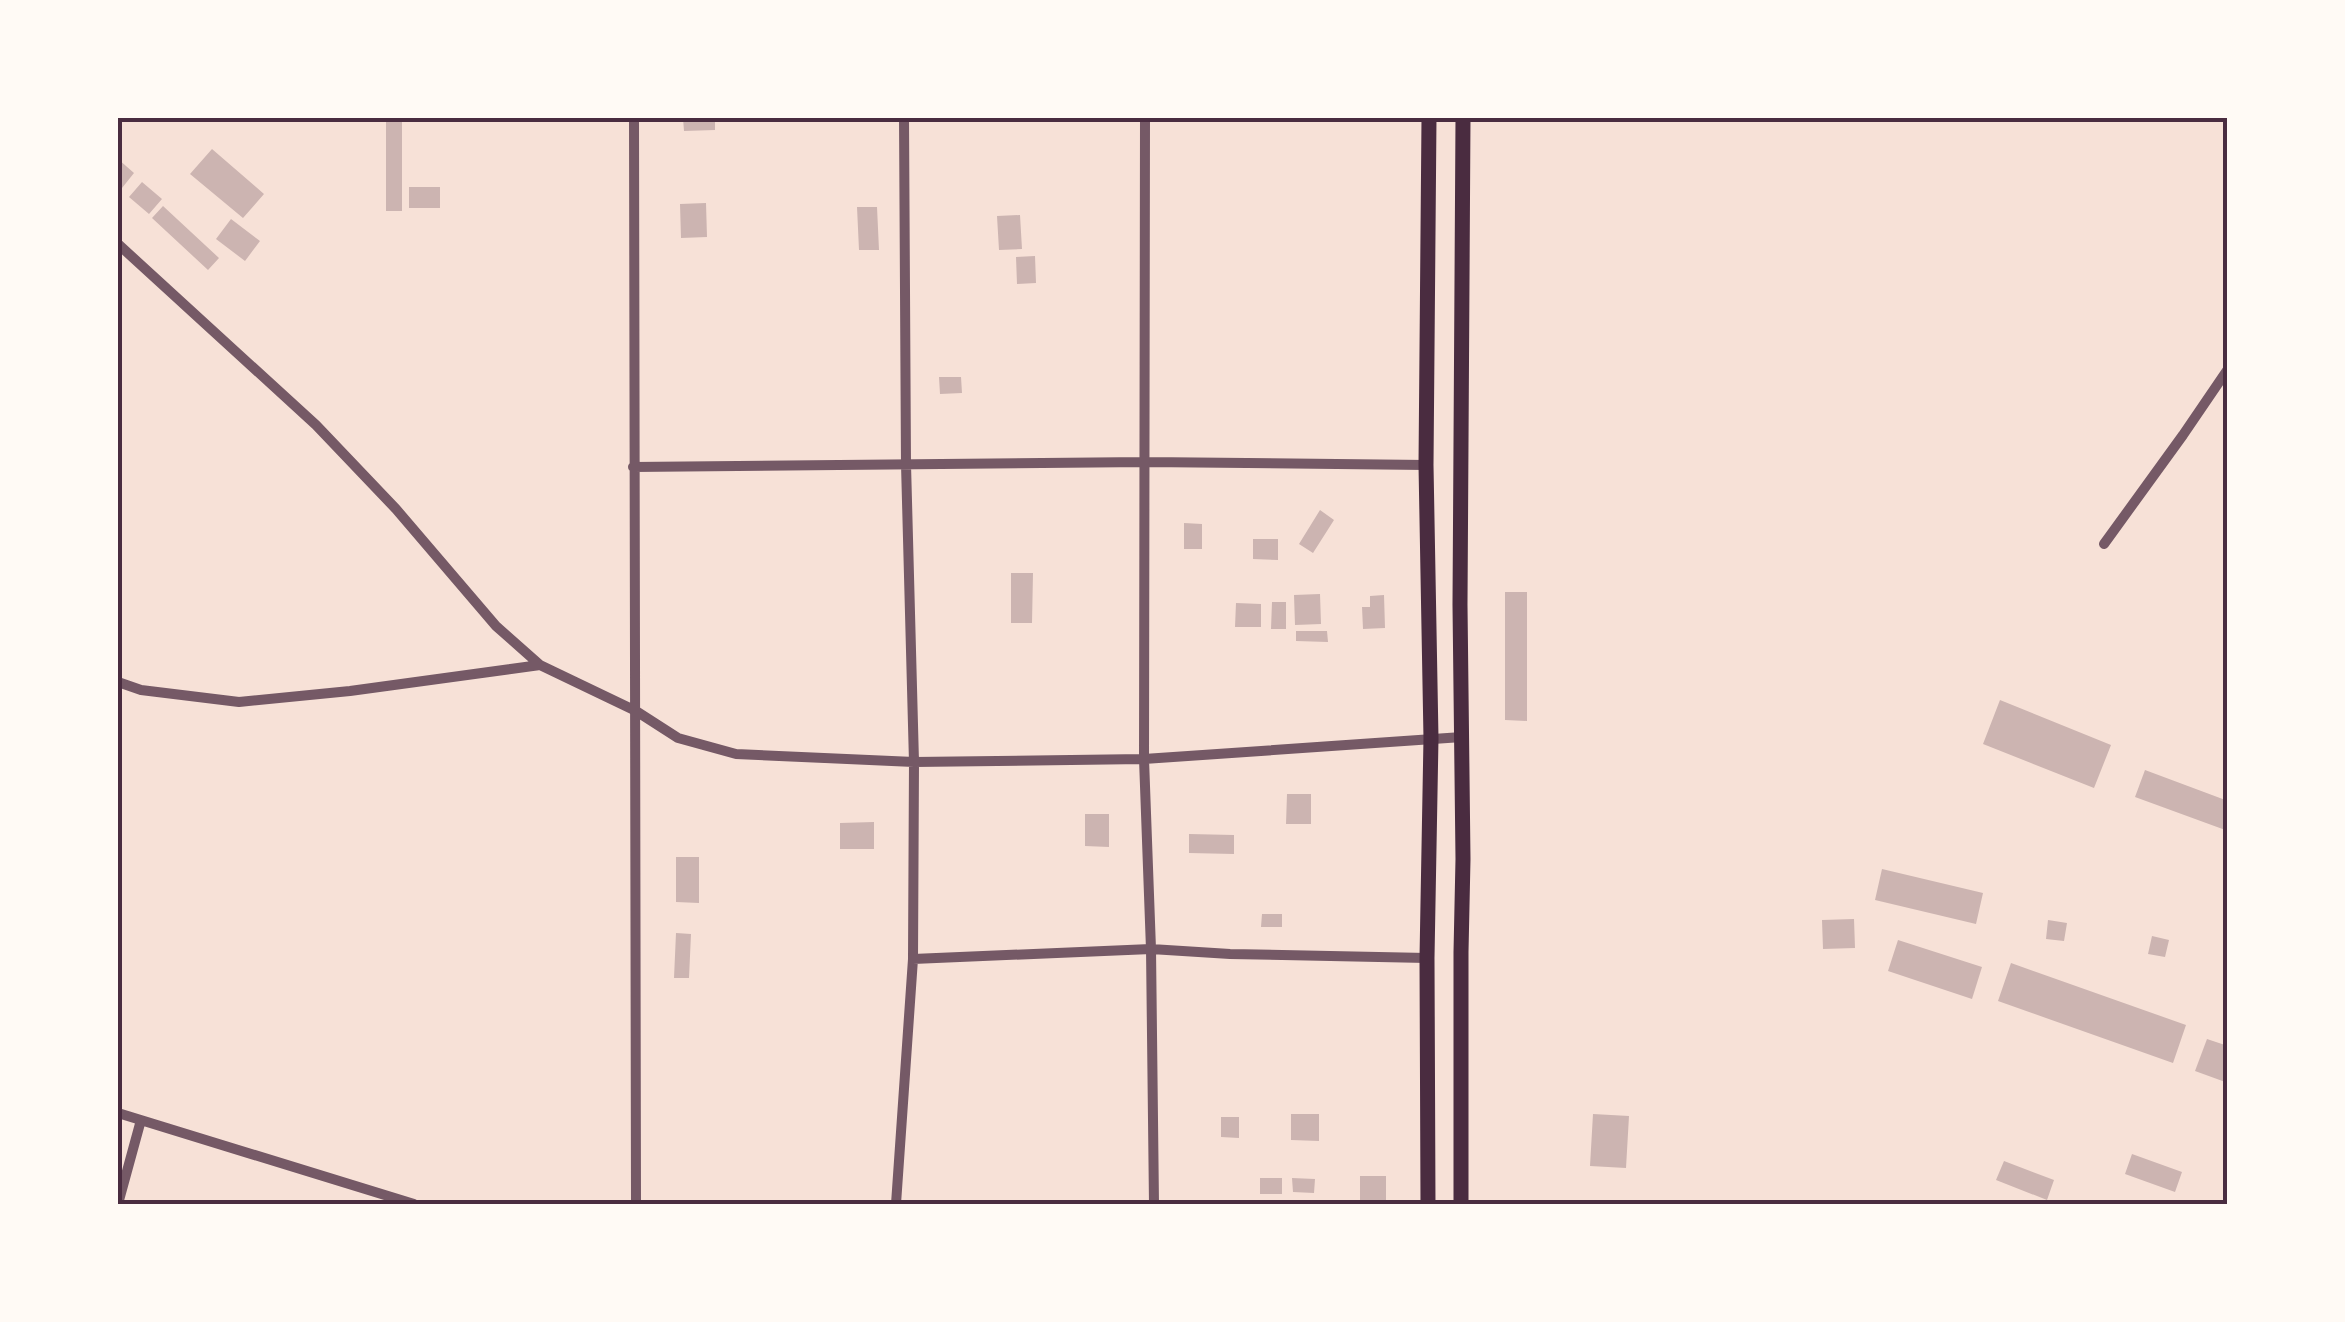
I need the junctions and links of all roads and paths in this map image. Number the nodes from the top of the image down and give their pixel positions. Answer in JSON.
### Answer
{"nodes":[{"id":1,"x":634,"y":118,"type":"edge"},
{"id":2,"x":904,"y":118,"type":"edge"},
{"id":3,"x":1144,"y":118,"type":"edge"},
{"id":4,"x":1429,"y":118,"type":"edge"},
{"id":5,"x":1463,"y":118,"type":"edge"},
{"id":6,"x":118,"y":244,"type":"edge"},
{"id":7,"x":2228,"y":369,"type":"edge"},
{"id":8,"x":1146,"y":462,"type":"junction"},
{"id":9,"x":906,"y":464,"type":"junction"},
{"id":10,"x":1426,"y":465,"type":"junction"},
{"id":11,"x":633,"y":468,"type":"junction"},
{"id":12,"x":2104,"y":544,"type":"dead end"},
{"id":13,"x":540,"y":665,"type":"junction"},
{"id":14,"x":118,"y":682,"type":"edge"},
{"id":15,"x":636,"y":711,"type":"junction"},
{"id":16,"x":1462,"y":736,"type":"junction"},
{"id":17,"x":1431,"y":738,"type":"junction"},
{"id":18,"x":1144,"y":759,"type":"junction"},
{"id":19,"x":914,"y":762,"type":"junction"},
{"id":20,"x":1151,"y":949,"type":"junction"},
{"id":21,"x":1427,"y":958,"type":"junction"},
{"id":22,"x":913,"y":959,"type":"junction"},
{"id":23,"x":118,"y":1112,"type":"edge"},
{"id":24,"x":141,"y":1120,"type":"junction"},
{"id":25,"x":118,"y":1204,"type":"edge"},
{"id":26,"x":414,"y":1204,"type":"edge"},
{"id":27,"x":636,"y":1204,"type":"edge"},
{"id":28,"x":896,"y":1204,"type":"edge"},
{"id":29,"x":1154,"y":1204,"type":"edge"},
{"id":30,"x":1428,"y":1204,"type":"edge"},
{"id":31,"x":1461,"y":1204,"type":"edge"}],
"edges":[{"from":1,"to":11,"type":"street"},
{"from":2,"to":9,"type":"street"},
{"from":3,"to":8,"type":"street"},
{"from":4,"to":10,"type":"highway"},
{"from":5,"to":16,"type":"highway"},
{"from":6,"to":13,"type":"street"},
{"from":7,"to":12,"type":"street"},
{"from":8,"to":9,"type":"street"},
{"from":8,"to":10,"type":"street"},
{"from":8,"to":18,"type":"street"},
{"from":9,"to":11,"type":"street"},
{"from":9,"to":19,"type":"street"},
{"from":10,"to":17,"type":"highway"},
{"from":11,"to":15,"type":"street"},
{"from":13,"to":14,"type":"street"},
{"from":13,"to":15,"type":"street"},
{"from":15,"to":19,"type":"street"},
{"from":15,"to":27,"type":"street"},
{"from":16,"to":17,"type":"street"},
{"from":16,"to":31,"type":"highway"},
{"from":17,"to":18,"type":"street"},
{"from":17,"to":21,"type":"highway"},
{"from":18,"to":19,"type":"street"},
{"from":18,"to":20,"type":"street"},
{"from":19,"to":22,"type":"street"},
{"from":20,"to":21,"type":"street"},
{"from":20,"to":22,"type":"street"},
{"from":20,"to":29,"type":"street"},
{"from":21,"to":30,"type":"highway"},
{"from":22,"to":28,"type":"street"},
{"from":23,"to":24,"type":"street"},
{"from":24,"to":25,"type":"street"},
{"from":24,"to":26,"type":"street"}]}
